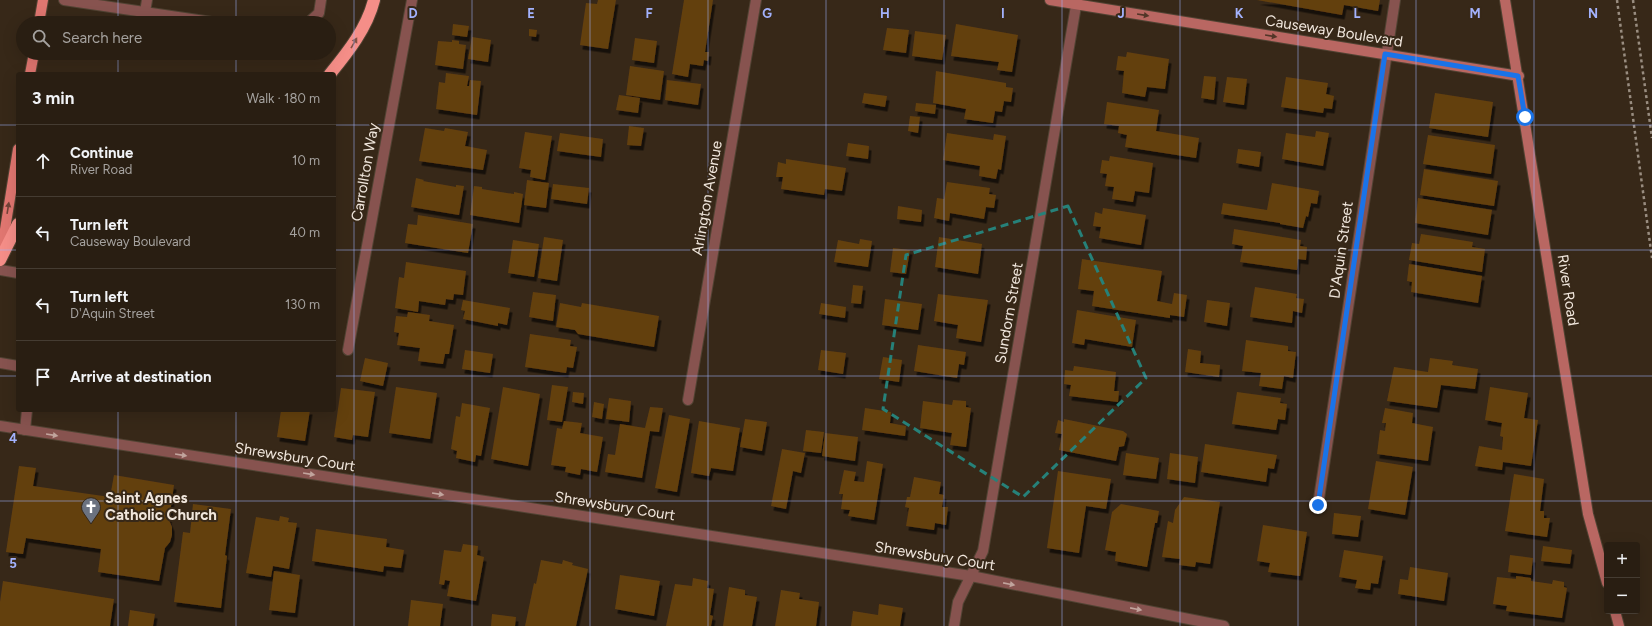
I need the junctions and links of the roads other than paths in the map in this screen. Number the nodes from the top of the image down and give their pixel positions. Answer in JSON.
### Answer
{"nodes":[{"id":1,"x":43,"y":0,"type":"edge"},
{"id":2,"x":64,"y":0,"type":"edge"},
{"id":3,"x":147,"y":0,"type":"edge"},
{"id":4,"x":321,"y":0,"type":"edge"},
{"id":5,"x":374,"y":0,"type":"edge"},
{"id":6,"x":412,"y":0,"type":"edge"},
{"id":7,"x":756,"y":0,"type":"edge"},
{"id":8,"x":1050,"y":0,"type":"edge"},
{"id":9,"x":1395,"y":0,"type":"edge"},
{"id":10,"x":1505,"y":0,"type":"edge"},
{"id":11,"x":1077,"y":2,"type":"edge"},
{"id":12,"x":145,"y":12,"type":"junction"},
{"id":13,"x":40,"y":16,"type":"edge"},
{"id":14,"x":172,"y":16,"type":"edge"},
{"id":15,"x":315,"y":16,"type":"edge"},
{"id":16,"x":1385,"y":54,"type":"junction"},
{"id":17,"x":33,"y":60,"type":"edge"},
{"id":18,"x":30,"y":72,"type":"edge"},
{"id":19,"x":332,"y":72,"type":"edge"},
{"id":20,"x":1518,"y":76,"type":"junction"},
{"id":21,"x":16,"y":161,"type":"edge"},
{"id":22,"x":16,"y":228,"type":"edge"},
{"id":23,"x":0,"y":260,"type":"edge"},
{"id":24,"x":0,"y":270,"type":"edge"},
{"id":25,"x":16,"y":273,"type":"edge"},
{"id":26,"x":348,"y":350,"type":"dead end"},
{"id":27,"x":0,"y":363,"type":"edge"},
{"id":28,"x":16,"y":366,"type":"edge"},
{"id":29,"x":688,"y":400,"type":"dead end"},
{"id":30,"x":28,"y":412,"type":"edge"},
{"id":31,"x":0,"y":426,"type":"edge"},
{"id":32,"x":25,"y":430,"type":"junction"},
{"id":33,"x":1318,"y":505,"type":"dead end"},
{"id":34,"x":971,"y":576,"type":"junction"},
{"id":35,"x":1606,"y":578,"type":"edge"},
{"id":36,"x":1616,"y":614,"type":"edge"},
{"id":37,"x":954,"y":626,"type":"edge"},
{"id":38,"x":1224,"y":626,"type":"edge"},
{"id":39,"x":1619,"y":626,"type":"edge"}],
"edges":[{"from":1,"to":13,"type":"main road"},
{"from":2,"to":12,"type":"street"},
{"from":3,"to":12,"type":"street"},
{"from":4,"to":15,"type":"street"},
{"from":19,"to":5,"type":"highway","one_way":true},
{"from":6,"to":26,"type":"street","name":"Carrollton Way"},
{"from":7,"to":29,"type":"street","name":"Arlington Avenue"},
{"from":8,"to":11,"type":"main road","name":"Causeway Boulevard"},
{"from":9,"to":16,"type":"street","name":"D'Aquin Street"},
{"from":10,"to":20,"type":"main road","name":"River Road"},
{"from":11,"to":16,"type":"main road","name":"Causeway Boulevard","one_way":true},
{"from":11,"to":34,"type":"street","name":"Sundorn Street"},
{"from":12,"to":14,"type":"street"},
{"from":16,"to":20,"type":"main road","name":"Causeway Boulevard"},
{"from":16,"to":33,"type":"street","name":"D'Aquin Street"},
{"from":17,"to":18,"type":"main road"},
{"from":20,"to":35,"type":"main road","name":"River Road"},
{"from":23,"to":21,"type":"main road","one_way":true},
{"from":22,"to":23,"type":"highway"},
{"from":24,"to":25,"type":"street"},
{"from":27,"to":28,"type":"street"},
{"from":30,"to":32,"type":"street"},
{"from":31,"to":32,"type":"street","name":"Shrewsbury Court"},
{"from":32,"to":34,"type":"street","name":"Shrewsbury Court","one_way":true},
{"from":34,"to":37,"type":"street","name":"Sundorn Street"},
{"from":34,"to":38,"type":"street","name":"Shrewsbury Court","one_way":true},
{"from":36,"to":39,"type":"main road"}]}
